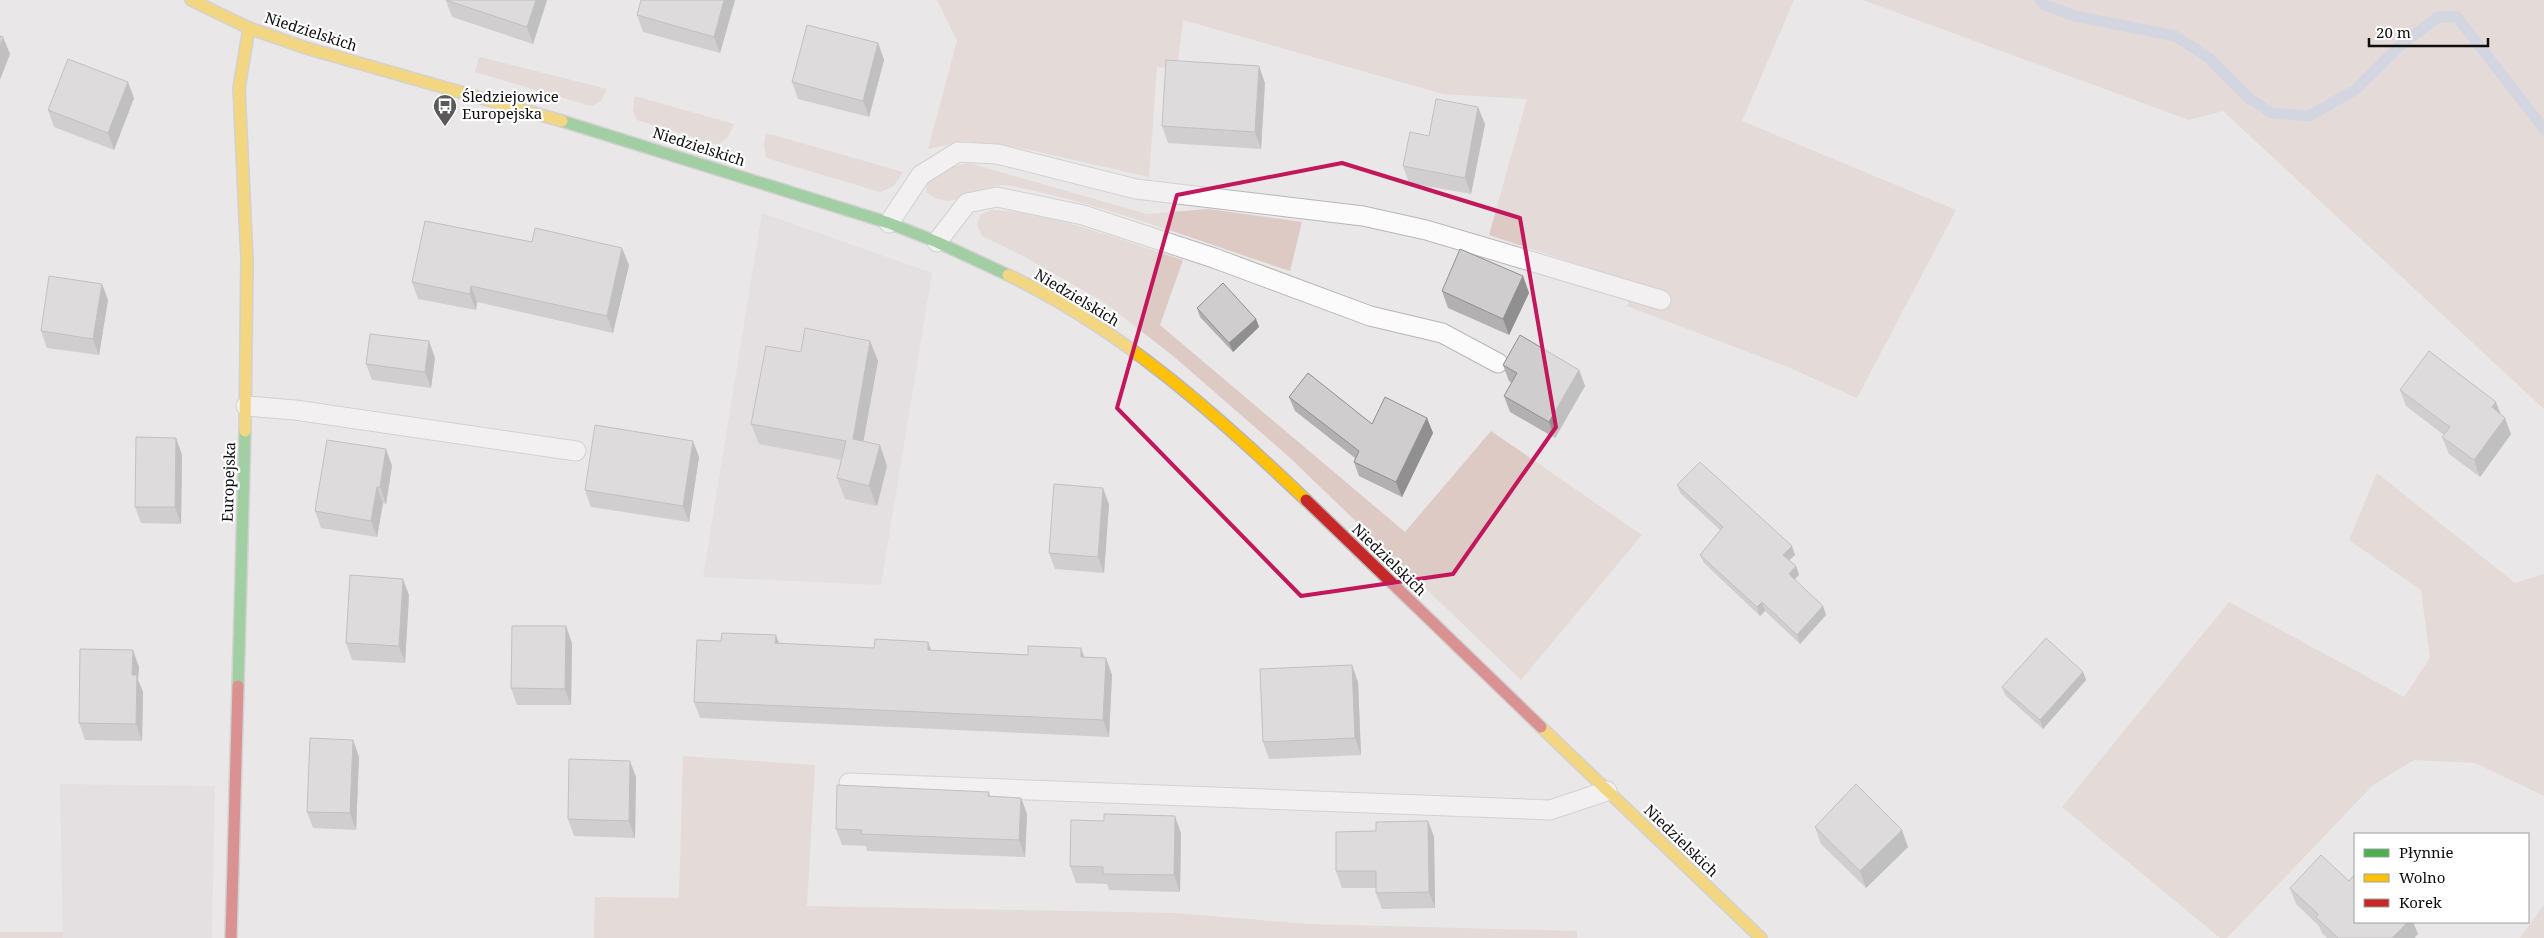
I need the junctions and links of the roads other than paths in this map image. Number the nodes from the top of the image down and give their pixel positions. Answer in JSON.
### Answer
{"nodes":[{"id":1,"x":191,"y":0,"type":"edge"},
{"id":2,"x":249,"y":28,"type":"junction"},
{"id":3,"x":889,"y":223,"type":"junction"},
{"id":4,"x":937,"y":242,"type":"junction"},
{"id":5,"x":1661,"y":300,"type":"dead end"},
{"id":6,"x":1498,"y":363,"type":"dead end"},
{"id":7,"x":246,"y":406,"type":"junction"},
{"id":8,"x":576,"y":451,"type":"dead end"},
{"id":9,"x":849,"y":783,"type":"dead end"},
{"id":10,"x":1607,"y":791,"type":"junction"},
{"id":11,"x":231,"y":938,"type":"edge"},
{"id":12,"x":1761,"y":938,"type":"edge"}],
"edges":[{"from":1,"to":2,"type":"street","name":"Niedzielskich"},
{"from":2,"to":3,"type":"street","name":"Niedzielskich"},
{"from":2,"to":7,"type":"street","name":"Europejska"},
{"from":3,"to":4,"type":"street","name":"Niedzielskich"},
{"from":3,"to":5,"type":"lane"},
{"from":4,"to":6,"type":"lane"},
{"from":4,"to":10,"type":"street","name":"Niedzielskich"},
{"from":7,"to":8,"type":"lane"},
{"from":7,"to":11,"type":"street","name":"Europejska"},
{"from":9,"to":10,"type":"lane"},
{"from":10,"to":12,"type":"street","name":"Niedzielskich"}]}
